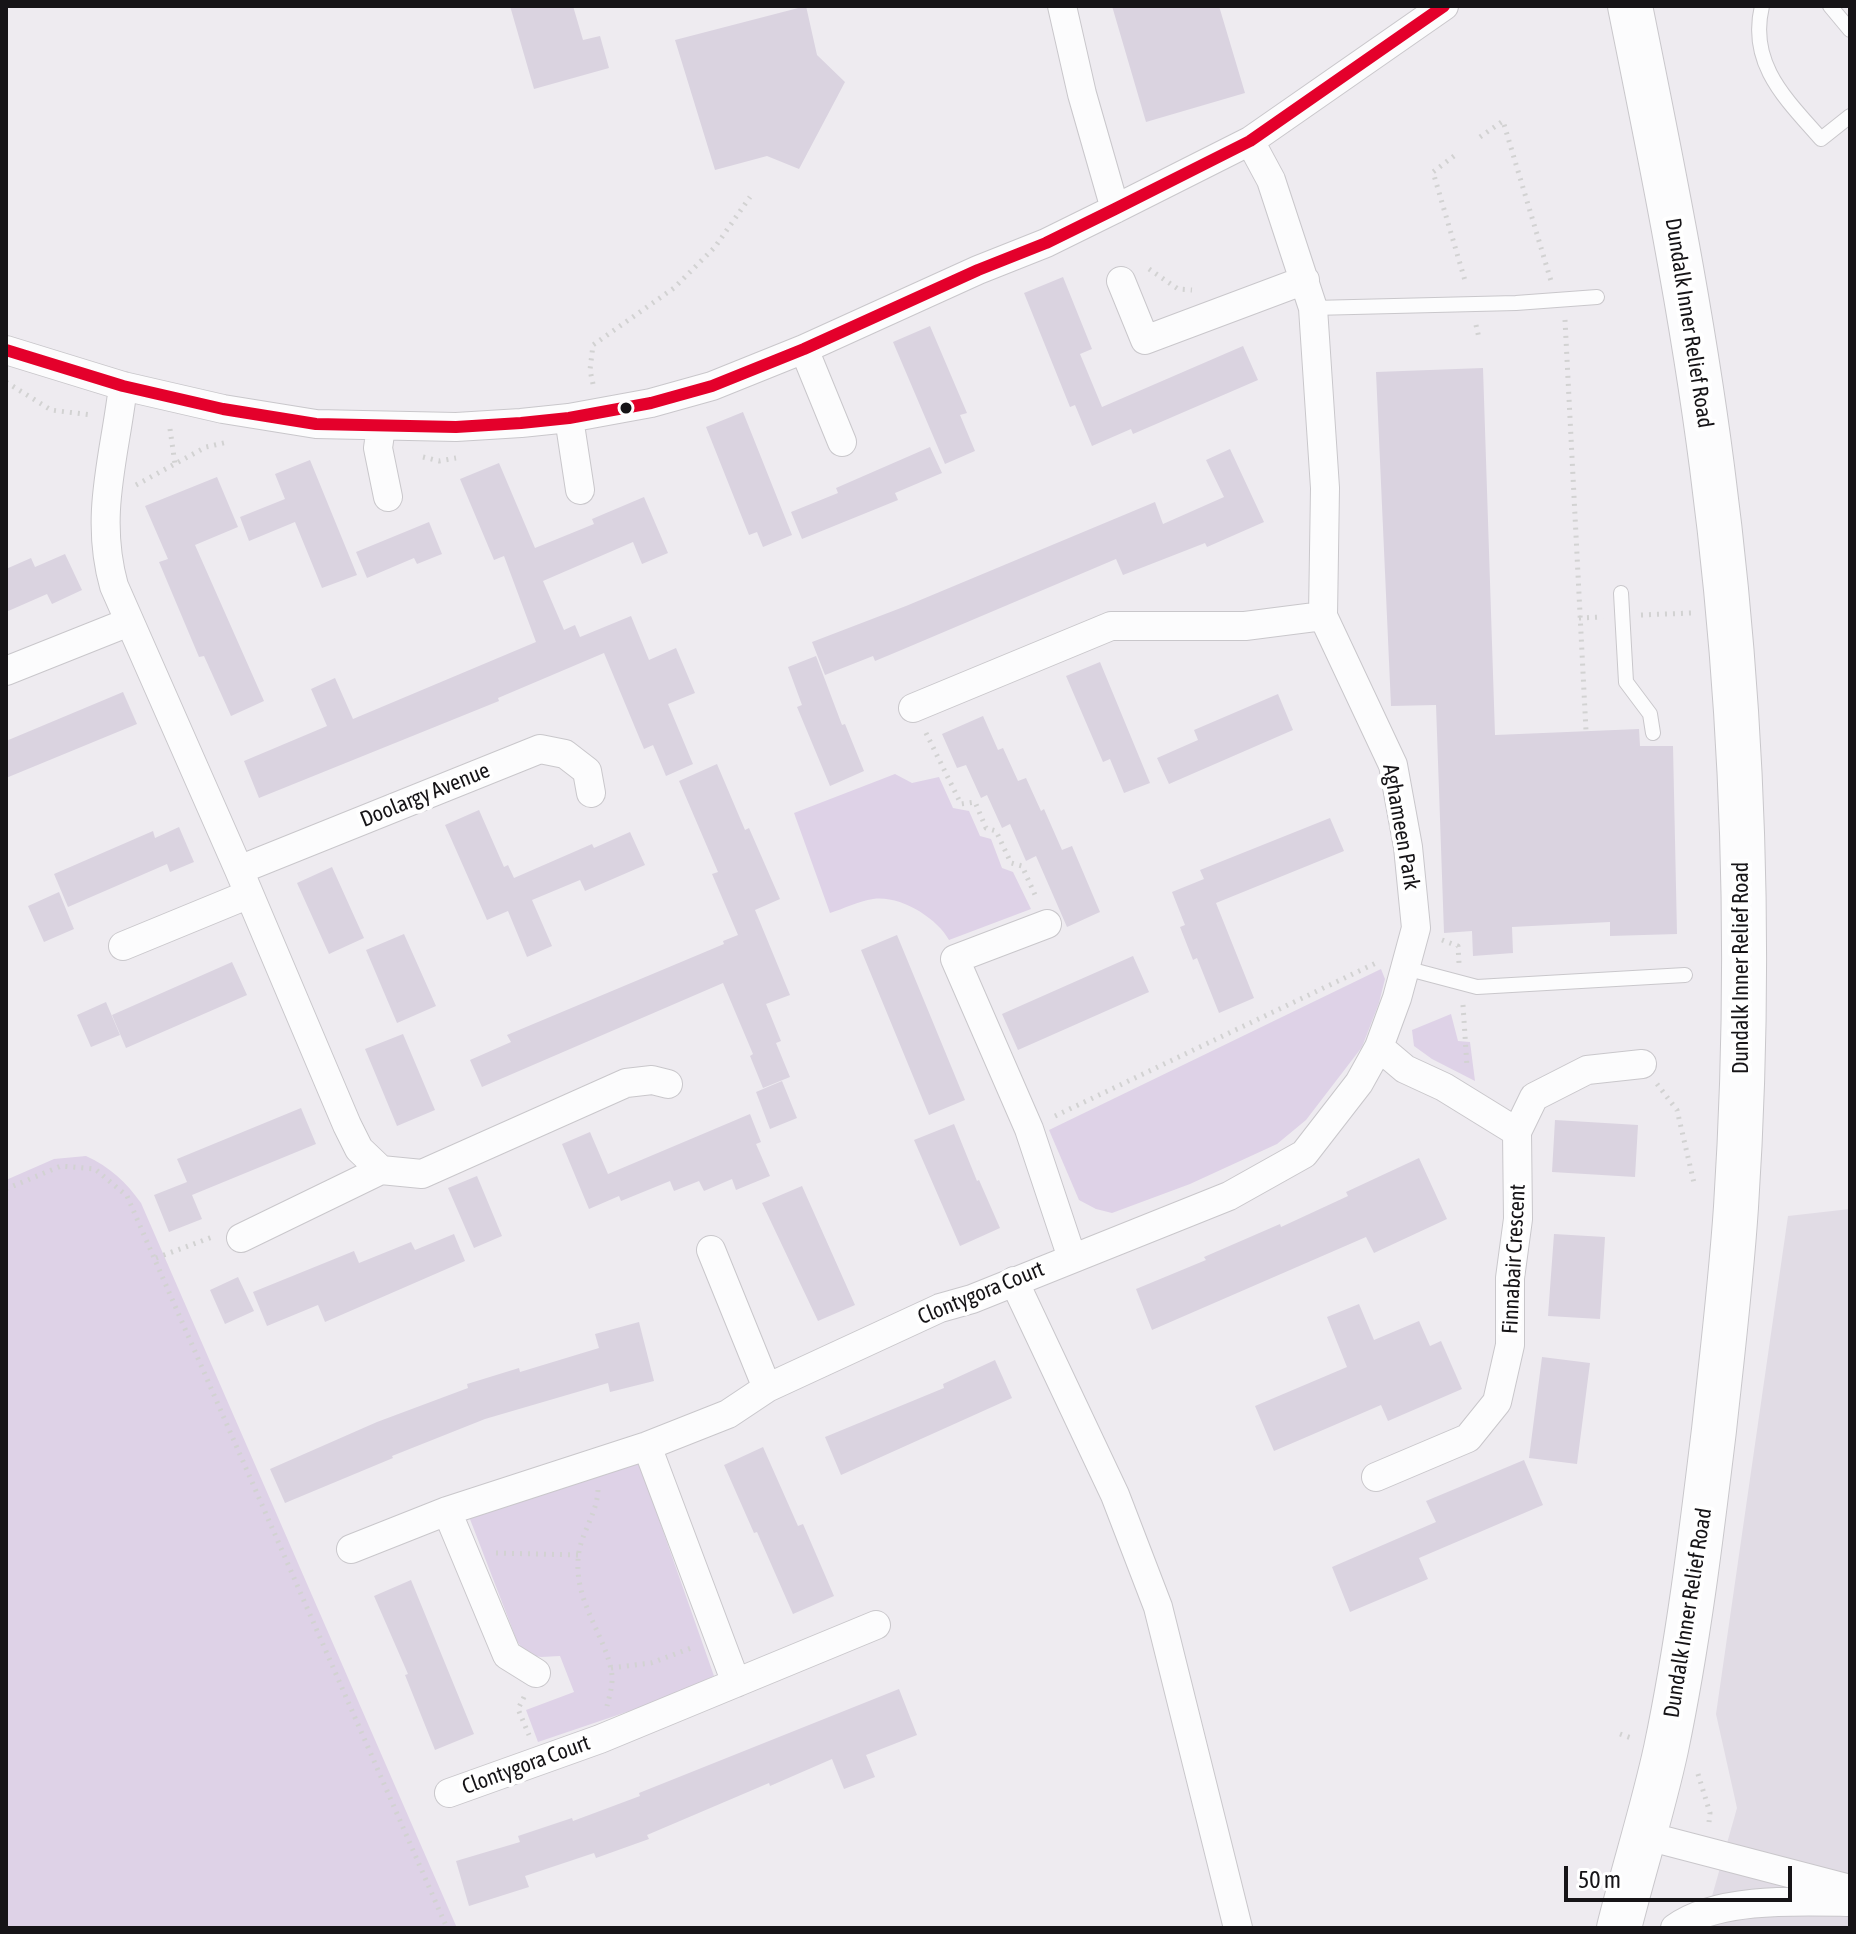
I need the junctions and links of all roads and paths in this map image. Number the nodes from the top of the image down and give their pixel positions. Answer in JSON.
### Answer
{"nodes":[{"id":1,"x":1062,"y":6,"type":"edge"},
{"id":2,"x":1444,"y":6,"type":"edge"},
{"id":3,"x":1630,"y":6,"type":"edge"},
{"id":4,"x":1762,"y":6,"type":"edge"},
{"id":5,"x":1830,"y":6,"type":"edge"},
{"id":6,"x":1850,"y":30,"type":"edge"},
{"id":7,"x":1850,"y":116,"type":"edge"},
{"id":8,"x":1480,"y":137,"type":"dead end"},
{"id":9,"x":1250,"y":141,"type":"junction"},
{"id":10,"x":1454,"y":156,"type":"dead end"},
{"id":11,"x":750,"y":197,"type":"dead end"},
{"id":12,"x":1115,"y":209,"type":"junction"},
{"id":13,"x":1147,"y":268,"type":"dead end"},
{"id":14,"x":1305,"y":280,"type":"junction"},
{"id":15,"x":1121,"y":281,"type":"dead end"},
{"id":16,"x":1193,"y":290,"type":"dead end"},
{"id":17,"x":1597,"y":297,"type":"dead end"},
{"id":18,"x":1555,"y":300,"type":"junction"},
{"id":19,"x":1472,"y":304,"type":"junction"},
{"id":20,"x":1313,"y":308,"type":"junction"},
{"id":21,"x":1479,"y":338,"type":"dead end"},
{"id":22,"x":804,"y":349,"type":"junction"},
{"id":23,"x":6,"y":350,"type":"edge"},
{"id":24,"x":123,"y":386,"type":"junction"},
{"id":25,"x":598,"y":413,"type":"junction"},
{"id":26,"x":569,"y":418,"type":"junction"},
{"id":27,"x":381,"y":427,"type":"junction"},
{"id":28,"x":170,"y":429,"type":"dead end"},
{"id":29,"x":228,"y":442,"type":"dead end"},
{"id":30,"x":842,"y":442,"type":"dead end"},
{"id":31,"x":175,"y":464,"type":"junction"},
{"id":32,"x":580,"y":490,"type":"dead end"},
{"id":33,"x":388,"y":497,"type":"dead end"},
{"id":34,"x":105,"y":504,"type":"junction"},
{"id":35,"x":1621,"y":593,"type":"dead end"},
{"id":36,"x":1323,"y":616,"type":"junction"},
{"id":37,"x":129,"y":622,"type":"junction"},
{"id":38,"x":6,"y":671,"type":"edge"},
{"id":39,"x":913,"y":708,"type":"joint"},
{"id":40,"x":1586,"y":731,"type":"dead end"},
{"id":41,"x":1653,"y":733,"type":"dead end"},
{"id":42,"x":591,"y":793,"type":"dead end"},
{"id":43,"x":243,"y":883,"type":"junction"},
{"id":44,"x":1047,"y":924,"type":"joint"},
{"id":45,"x":123,"y":946,"type":"dead end"},
{"id":46,"x":1408,"y":957,"type":"junction"},
{"id":47,"x":1685,"y":975,"type":"dead end"},
{"id":48,"x":1379,"y":1047,"type":"junction"},
{"id":49,"x":1642,"y":1064,"type":"joint"},
{"id":50,"x":668,"y":1084,"type":"dead end"},
{"id":51,"x":1029,"y":1129,"type":"junction"},
{"id":52,"x":1517,"y":1132,"type":"junction"},
{"id":53,"x":381,"y":1170,"type":"junction"},
{"id":54,"x":1694,"y":1183,"type":"dead end"},
{"id":55,"x":6,"y":1189,"type":"edge"},
{"id":56,"x":241,"y":1238,"type":"joint"},
{"id":57,"x":711,"y":1250,"type":"dead end"},
{"id":58,"x":156,"y":1258,"type":"junction"},
{"id":59,"x":1072,"y":1258,"type":"junction"},
{"id":60,"x":1014,"y":1281,"type":"junction"},
{"id":61,"x":767,"y":1388,"type":"junction"},
{"id":62,"x":647,"y":1446,"type":"junction"},
{"id":63,"x":594,"y":1463,"type":"junction"},
{"id":64,"x":1376,"y":1477,"type":"dead end"},
{"id":65,"x":447,"y":1511,"type":"junction"},
{"id":66,"x":351,"y":1549,"type":"dead end"},
{"id":67,"x":579,"y":1555,"type":"junction"},
{"id":68,"x":467,"y":1560,"type":"junction"},
{"id":69,"x":876,"y":1625,"type":"dead end"},
{"id":70,"x":718,"y":1634,"type":"junction"},
{"id":71,"x":611,"y":1668,"type":"junction"},
{"id":72,"x":536,"y":1673,"type":"joint"},
{"id":73,"x":736,"y":1683,"type":"junction"},
{"id":74,"x":600,"y":1739,"type":"junction"},
{"id":75,"x":539,"y":1762,"type":"junction"},
{"id":76,"x":449,"y":1793,"type":"dead end"},
{"id":77,"x":1643,"y":1835,"type":"junction"},
{"id":78,"x":1850,"y":1889,"type":"edge"},
{"id":79,"x":1850,"y":1902,"type":"edge"},
{"id":80,"x":447,"y":1928,"type":"edge"},
{"id":81,"x":1238,"y":1928,"type":"edge"},
{"id":82,"x":1619,"y":1928,"type":"edge"},
{"id":83,"x":1675,"y":1928,"type":"edge"}],
"edges":[{"from":1,"to":12,"type":"street"},
{"from":2,"to":9,"type":"street"},
{"from":3,"to":77,"type":"main road","name":"Dundalk Inner Relief Road"},
{"from":4,"to":7,"type":"lane"},
{"from":5,"to":6,"type":"lane"},
{"from":8,"to":18,"type":"path"},
{"from":9,"to":12,"type":"street"},
{"from":9,"to":14,"type":"street","name":"Aghameen Park"},
{"from":10,"to":19,"type":"path"},
{"from":11,"to":25,"type":"path"},
{"from":12,"to":22,"type":"street"},
{"from":13,"to":16,"type":"path"},
{"from":14,"to":15,"type":"street"},
{"from":14,"to":20,"type":"street","name":"Aghameen Park"},
{"from":17,"to":18,"type":"lane"},
{"from":18,"to":19,"type":"lane"},
{"from":18,"to":40,"type":"path"},
{"from":19,"to":20,"type":"lane"},
{"from":19,"to":21,"type":"path"},
{"from":20,"to":36,"type":"street","name":"Aghameen Park"},
{"from":22,"to":25,"type":"street"},
{"from":22,"to":30,"type":"street"},
{"from":23,"to":24,"type":"street"},
{"from":24,"to":27,"type":"street"},
{"from":24,"to":34,"type":"street"},
{"from":25,"to":26,"type":"street"},
{"from":26,"to":27,"type":"street"},
{"from":26,"to":32,"type":"street"},
{"from":27,"to":33,"type":"street"},
{"from":28,"to":31,"type":"path"},
{"from":29,"to":31,"type":"path"},
{"from":31,"to":34,"type":"path"},
{"from":34,"to":37,"type":"street"},
{"from":35,"to":41,"type":"lane"},
{"from":36,"to":39,"type":"street"},
{"from":36,"to":46,"type":"street","name":"Aghameen Park"},
{"from":37,"to":38,"type":"street"},
{"from":37,"to":43,"type":"street"},
{"from":39,"to":44,"type":"path"},
{"from":42,"to":43,"type":"street","name":"Doolargy Avenue"},
{"from":43,"to":45,"type":"street","name":"Doolargy Avenue"},
{"from":43,"to":53,"type":"street"},
{"from":44,"to":51,"type":"street"},
{"from":46,"to":47,"type":"lane"},
{"from":46,"to":48,"type":"street","name":"Aghameen Park"},
{"from":46,"to":51,"type":"path"},
{"from":48,"to":52,"type":"street"},
{"from":48,"to":59,"type":"street","name":"Aghameen Park"},
{"from":49,"to":52,"type":"street"},
{"from":49,"to":54,"type":"path"},
{"from":50,"to":53,"type":"street"},
{"from":51,"to":59,"type":"street","name":"Clontygora Court"},
{"from":52,"to":64,"type":"street","name":"Finnabair Crescent"},
{"from":53,"to":56,"type":"street"},
{"from":55,"to":58,"type":"path"},
{"from":56,"to":58,"type":"path"},
{"from":57,"to":61,"type":"street"},
{"from":58,"to":80,"type":"path"},
{"from":59,"to":60,"type":"street","name":"Clontygora Court"},
{"from":60,"to":61,"type":"street","name":"Clontygora Court"},
{"from":60,"to":81,"type":"street"},
{"from":61,"to":62,"type":"street","name":"Clontygora Court"},
{"from":62,"to":63,"type":"street","name":"Clontygora Court"},
{"from":62,"to":70,"type":"street"},
{"from":63,"to":65,"type":"street","name":"Clontygora Court"},
{"from":63,"to":67,"type":"path"},
{"from":65,"to":66,"type":"street","name":"Clontygora Court"},
{"from":65,"to":68,"type":"street"},
{"from":67,"to":68,"type":"path"},
{"from":67,"to":71,"type":"path"},
{"from":68,"to":72,"type":"street"},
{"from":69,"to":73,"type":"street","name":"Clontygora Court"},
{"from":70,"to":71,"type":"path"},
{"from":70,"to":73,"type":"street"},
{"from":71,"to":74,"type":"path"},
{"from":72,"to":75,"type":"path"},
{"from":73,"to":74,"type":"street","name":"Clontygora Court"},
{"from":74,"to":75,"type":"street","name":"Clontygora Court"},
{"from":75,"to":76,"type":"street","name":"Clontygora Court"},
{"from":77,"to":78,"type":"street"},
{"from":77,"to":82,"type":"main road","name":"Dundalk Inner Relief Road"},
{"from":79,"to":83,"type":"street"}]}
